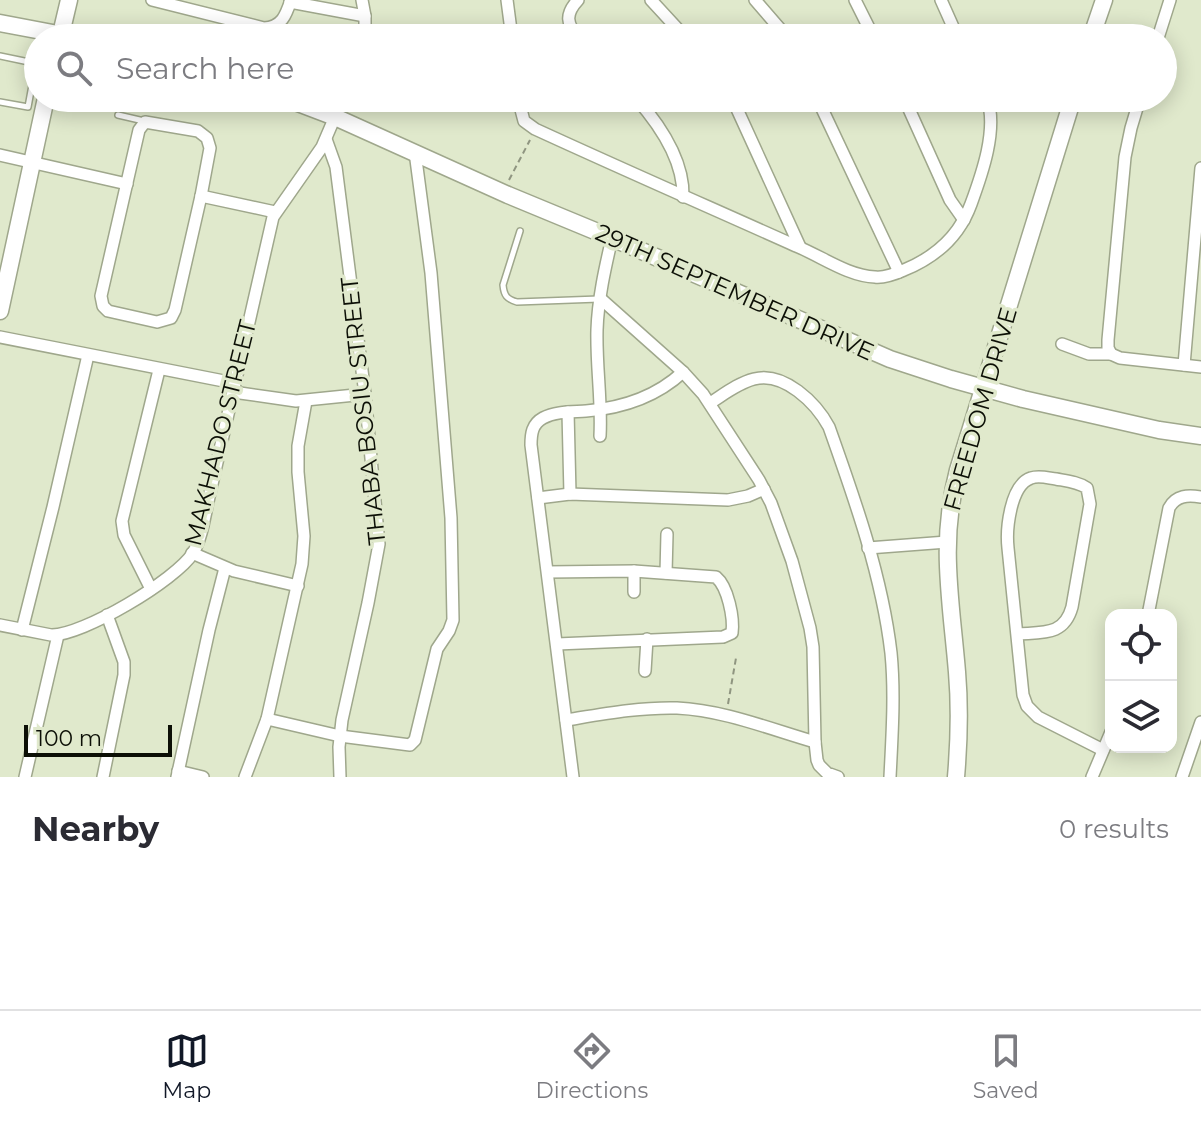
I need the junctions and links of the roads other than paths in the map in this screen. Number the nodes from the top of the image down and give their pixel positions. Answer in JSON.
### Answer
{"nodes":[{"id":1,"x":69,"y":0,"type":"edge"},
{"id":2,"x":152,"y":0,"type":"edge"},
{"id":3,"x":213,"y":0,"type":"edge"},
{"id":4,"x":362,"y":0,"type":"edge"},
{"id":5,"x":507,"y":0,"type":"edge"},
{"id":6,"x":578,"y":0,"type":"edge"},
{"id":7,"x":651,"y":0,"type":"edge"},
{"id":8,"x":755,"y":0,"type":"edge"},
{"id":9,"x":855,"y":0,"type":"edge"},
{"id":10,"x":941,"y":0,"type":"edge"},
{"id":11,"x":1170,"y":0,"type":"edge"},
{"id":12,"x":291,"y":1,"type":"edge"},
{"id":13,"x":1102,"y":2,"type":"edge"},
{"id":14,"x":210,"y":14,"type":"junction"},
{"id":15,"x":365,"y":16,"type":"junction"},
{"id":16,"x":0,"y":23,"type":"edge"},
{"id":17,"x":63,"y":24,"type":"edge"},
{"id":18,"x":249,"y":24,"type":"edge"},
{"id":19,"x":279,"y":24,"type":"edge"},
{"id":20,"x":365,"y":24,"type":"edge"},
{"id":21,"x":510,"y":24,"type":"edge"},
{"id":22,"x":569,"y":24,"type":"edge"},
{"id":23,"x":673,"y":24,"type":"edge"},
{"id":24,"x":776,"y":24,"type":"edge"},
{"id":25,"x":867,"y":24,"type":"edge"},
{"id":26,"x":952,"y":24,"type":"edge"},
{"id":27,"x":1095,"y":24,"type":"edge"},
{"id":28,"x":1162,"y":24,"type":"edge"},
{"id":29,"x":24,"y":28,"type":"edge"},
{"id":30,"x":0,"y":56,"type":"edge"},
{"id":31,"x":24,"y":61,"type":"edge"},
{"id":32,"x":0,"y":102,"type":"edge"},
{"id":33,"x":24,"y":106,"type":"edge"},
{"id":34,"x":43,"y":112,"type":"edge"},
{"id":35,"x":322,"y":112,"type":"edge"},
{"id":36,"x":337,"y":112,"type":"edge"},
{"id":37,"x":522,"y":112,"type":"edge"},
{"id":38,"x":648,"y":112,"type":"edge"},
{"id":39,"x":738,"y":112,"type":"edge"},
{"id":40,"x":824,"y":112,"type":"edge"},
{"id":41,"x":910,"y":112,"type":"edge"},
{"id":42,"x":990,"y":112,"type":"edge"},
{"id":43,"x":1069,"y":112,"type":"edge"},
{"id":44,"x":1136,"y":112,"type":"edge"},
{"id":45,"x":118,"y":115,"type":"dead end"},
{"id":46,"x":335,"y":117,"type":"junction"},
{"id":47,"x":145,"y":122,"type":"junction"},
{"id":48,"x":326,"y":139,"type":"junction"},
{"id":49,"x":415,"y":152,"type":"junction"},
{"id":50,"x":0,"y":155,"type":"edge"},
{"id":51,"x":31,"y":162,"type":"junction"},
{"id":52,"x":1201,"y":168,"type":"edge"},
{"id":53,"x":127,"y":184,"type":"junction"},
{"id":54,"x":201,"y":196,"type":"junction"},
{"id":55,"x":683,"y":197,"type":"junction"},
{"id":56,"x":275,"y":212,"type":"junction"},
{"id":57,"x":964,"y":220,"type":"junction"},
{"id":58,"x":520,"y":231,"type":"dead end"},
{"id":59,"x":612,"y":238,"type":"junction"},
{"id":60,"x":800,"y":247,"type":"junction"},
{"id":61,"x":899,"y":272,"type":"junction"},
{"id":62,"x":601,"y":299,"type":"junction"},
{"id":63,"x":0,"y":311,"type":"edge"},
{"id":64,"x":0,"y":337,"type":"edge"},
{"id":65,"x":1062,"y":344,"type":"dead end"},
{"id":66,"x":1111,"y":354,"type":"junction"},
{"id":67,"x":88,"y":355,"type":"junction"},
{"id":68,"x":1184,"y":365,"type":"junction"},
{"id":69,"x":1201,"y":367,"type":"edge"},
{"id":70,"x":159,"y":370,"type":"junction"},
{"id":71,"x":683,"y":372,"type":"junction"},
{"id":72,"x":233,"y":388,"type":"junction"},
{"id":73,"x":983,"y":388,"type":"junction"},
{"id":74,"x":365,"y":394,"type":"junction"},
{"id":75,"x":306,"y":401,"type":"junction"},
{"id":76,"x":710,"y":403,"type":"junction"},
{"id":77,"x":601,"y":409,"type":"junction"},
{"id":78,"x":568,"y":412,"type":"junction"},
{"id":79,"x":600,"y":436,"type":"dead end"},
{"id":80,"x":1201,"y":436,"type":"edge"},
{"id":81,"x":764,"y":489,"type":"junction"},
{"id":82,"x":570,"y":494,"type":"junction"},
{"id":83,"x":1201,"y":497,"type":"edge"},
{"id":84,"x":538,"y":498,"type":"junction"},
{"id":85,"x":667,"y":534,"type":"dead end"},
{"id":86,"x":947,"y":542,"type":"junction"},
{"id":87,"x":868,"y":548,"type":"junction"},
{"id":88,"x":192,"y":553,"type":"junction"},
{"id":89,"x":225,"y":568,"type":"junction"},
{"id":90,"x":634,"y":571,"type":"junction"},
{"id":91,"x":548,"y":572,"type":"junction"},
{"id":92,"x":666,"y":573,"type":"junction"},
{"id":93,"x":298,"y":586,"type":"junction"},
{"id":94,"x":151,"y":589,"type":"junction"},
{"id":95,"x":634,"y":592,"type":"dead end"},
{"id":96,"x":1149,"y":609,"type":"edge"},
{"id":97,"x":107,"y":615,"type":"junction"},
{"id":98,"x":0,"y":625,"type":"edge"},
{"id":99,"x":22,"y":630,"type":"junction"},
{"id":100,"x":1017,"y":634,"type":"junction"},
{"id":101,"x":58,"y":635,"type":"junction"},
{"id":102,"x":647,"y":639,"type":"junction"},
{"id":103,"x":557,"y":644,"type":"junction"},
{"id":104,"x":645,"y":671,"type":"dead end"},
{"id":105,"x":267,"y":719,"type":"junction"},
{"id":106,"x":566,"y":720,"type":"junction"},
{"id":107,"x":1201,"y":722,"type":"edge"},
{"id":108,"x":340,"y":736,"type":"junction"},
{"id":109,"x":815,"y":742,"type":"junction"},
{"id":110,"x":1105,"y":746,"type":"edge"},
{"id":111,"x":1103,"y":750,"type":"junction"},
{"id":112,"x":178,"y":774,"type":"edge"},
{"id":113,"x":25,"y":777,"type":"edge"},
{"id":114,"x":103,"y":777,"type":"edge"},
{"id":115,"x":203,"y":777,"type":"edge"},
{"id":116,"x":245,"y":777,"type":"edge"},
{"id":117,"x":340,"y":777,"type":"edge"},
{"id":118,"x":573,"y":777,"type":"edge"},
{"id":119,"x":838,"y":777,"type":"edge"},
{"id":120,"x":890,"y":777,"type":"edge"},
{"id":121,"x":956,"y":777,"type":"edge"},
{"id":122,"x":1092,"y":777,"type":"edge"},
{"id":123,"x":1182,"y":777,"type":"edge"}],
"edges":[{"from":1,"to":17,"type":"street"},
{"from":2,"to":14,"type":"street"},
{"from":3,"to":14,"type":"street"},
{"from":4,"to":15,"type":"street"},
{"from":5,"to":21,"type":"street"},
{"from":6,"to":22,"type":"street"},
{"from":7,"to":23,"type":"street"},
{"from":8,"to":24,"type":"street"},
{"from":9,"to":25,"type":"street"},
{"from":10,"to":26,"type":"street"},
{"from":11,"to":28,"type":"street"},
{"from":12,"to":15,"type":"street"},
{"from":12,"to":19,"type":"street"},
{"from":13,"to":27,"type":"street"},
{"from":14,"to":18,"type":"street"},
{"from":15,"to":20,"type":"street"},
{"from":16,"to":29,"type":"street"},
{"from":30,"to":31,"type":"lane"},
{"from":32,"to":33,"type":"lane"},
{"from":34,"to":51,"type":"street"},
{"from":35,"to":46,"type":"street","name":"29TH SEPTEMBER DRIVE"},
{"from":36,"to":46,"type":"street","name":"MAKHADO STREET"},
{"from":37,"to":55,"type":"street"},
{"from":38,"to":55,"type":"street"},
{"from":39,"to":60,"type":"street"},
{"from":40,"to":61,"type":"street"},
{"from":41,"to":57,"type":"street"},
{"from":42,"to":57,"type":"street"},
{"from":43,"to":73,"type":"street","name":"FREEDOM DRIVE"},
{"from":44,"to":66,"type":"street"},
{"from":45,"to":47,"type":"lane"},
{"from":46,"to":48,"type":"street","name":"MAKHADO STREET"},
{"from":46,"to":49,"type":"street","name":"29TH SEPTEMBER DRIVE"},
{"from":47,"to":53,"type":"street"},
{"from":47,"to":54,"type":"street"},
{"from":48,"to":56,"type":"street","name":"MAKHADO STREET"},
{"from":48,"to":74,"type":"street","name":"THABA BOSIU STREET"},
{"from":49,"to":59,"type":"street","name":"29TH SEPTEMBER DRIVE"},
{"from":49,"to":108,"type":"street"},
{"from":50,"to":51,"type":"street"},
{"from":51,"to":53,"type":"street"},
{"from":51,"to":63,"type":"street"},
{"from":52,"to":68,"type":"street"},
{"from":53,"to":54,"type":"street"},
{"from":54,"to":56,"type":"street"},
{"from":55,"to":60,"type":"street"},
{"from":56,"to":72,"type":"street","name":"MAKHADO STREET"},
{"from":57,"to":61,"type":"street"},
{"from":58,"to":62,"type":"lane"},
{"from":59,"to":62,"type":"street"},
{"from":59,"to":73,"type":"street","name":"29TH SEPTEMBER DRIVE"},
{"from":60,"to":61,"type":"street"},
{"from":62,"to":71,"type":"street"},
{"from":62,"to":77,"type":"street"},
{"from":64,"to":67,"type":"street"},
{"from":65,"to":66,"type":"street"},
{"from":66,"to":68,"type":"street"},
{"from":67,"to":70,"type":"street"},
{"from":67,"to":99,"type":"street"},
{"from":68,"to":69,"type":"street"},
{"from":70,"to":72,"type":"street"},
{"from":70,"to":94,"type":"street"},
{"from":71,"to":76,"type":"street"},
{"from":71,"to":77,"type":"street"},
{"from":72,"to":75,"type":"street"},
{"from":72,"to":88,"type":"street","name":"MAKHADO STREET"},
{"from":73,"to":80,"type":"street","name":"29TH SEPTEMBER DRIVE"},
{"from":73,"to":86,"type":"street","name":"FREEDOM DRIVE"},
{"from":74,"to":75,"type":"street"},
{"from":74,"to":108,"type":"street","name":"THABA BOSIU STREET"},
{"from":75,"to":93,"type":"street"},
{"from":76,"to":81,"type":"street"},
{"from":76,"to":87,"type":"street"},
{"from":77,"to":78,"type":"street"},
{"from":77,"to":79,"type":"street"},
{"from":78,"to":82,"type":"street"},
{"from":78,"to":84,"type":"street"},
{"from":81,"to":82,"type":"street"},
{"from":81,"to":109,"type":"street"},
{"from":82,"to":84,"type":"street"},
{"from":83,"to":96,"type":"street"},
{"from":84,"to":91,"type":"street"},
{"from":85,"to":92,"type":"street"},
{"from":86,"to":87,"type":"street"},
{"from":86,"to":121,"type":"street","name":"FREEDOM DRIVE"},
{"from":87,"to":120,"type":"street"},
{"from":88,"to":89,"type":"street"},
{"from":88,"to":94,"type":"street","name":"MAKHADO STREET"},
{"from":89,"to":93,"type":"street"},
{"from":89,"to":112,"type":"street"},
{"from":90,"to":91,"type":"street"},
{"from":90,"to":92,"type":"street"},
{"from":90,"to":95,"type":"street"},
{"from":91,"to":103,"type":"street"},
{"from":92,"to":102,"type":"street"},
{"from":93,"to":105,"type":"street"},
{"from":94,"to":97,"type":"street","name":"MAKHADO STREET"},
{"from":97,"to":101,"type":"street","name":"MAKHADO STREET"},
{"from":97,"to":114,"type":"street"},
{"from":98,"to":99,"type":"street","name":"MAKHADO STREET"},
{"from":99,"to":101,"type":"street","name":"MAKHADO STREET"},
{"from":100,"to":100,"type":"street"},
{"from":100,"to":111,"type":"street"},
{"from":101,"to":113,"type":"street"},
{"from":102,"to":103,"type":"street"},
{"from":102,"to":104,"type":"street"},
{"from":103,"to":106,"type":"street"},
{"from":105,"to":108,"type":"street"},
{"from":105,"to":116,"type":"street"},
{"from":106,"to":109,"type":"street"},
{"from":106,"to":118,"type":"street"},
{"from":107,"to":123,"type":"street"},
{"from":108,"to":117,"type":"street","name":"THABA BOSIU STREET"},
{"from":109,"to":119,"type":"street"},
{"from":110,"to":111,"type":"street"},
{"from":111,"to":122,"type":"street"},
{"from":112,"to":115,"type":"street"}]}
